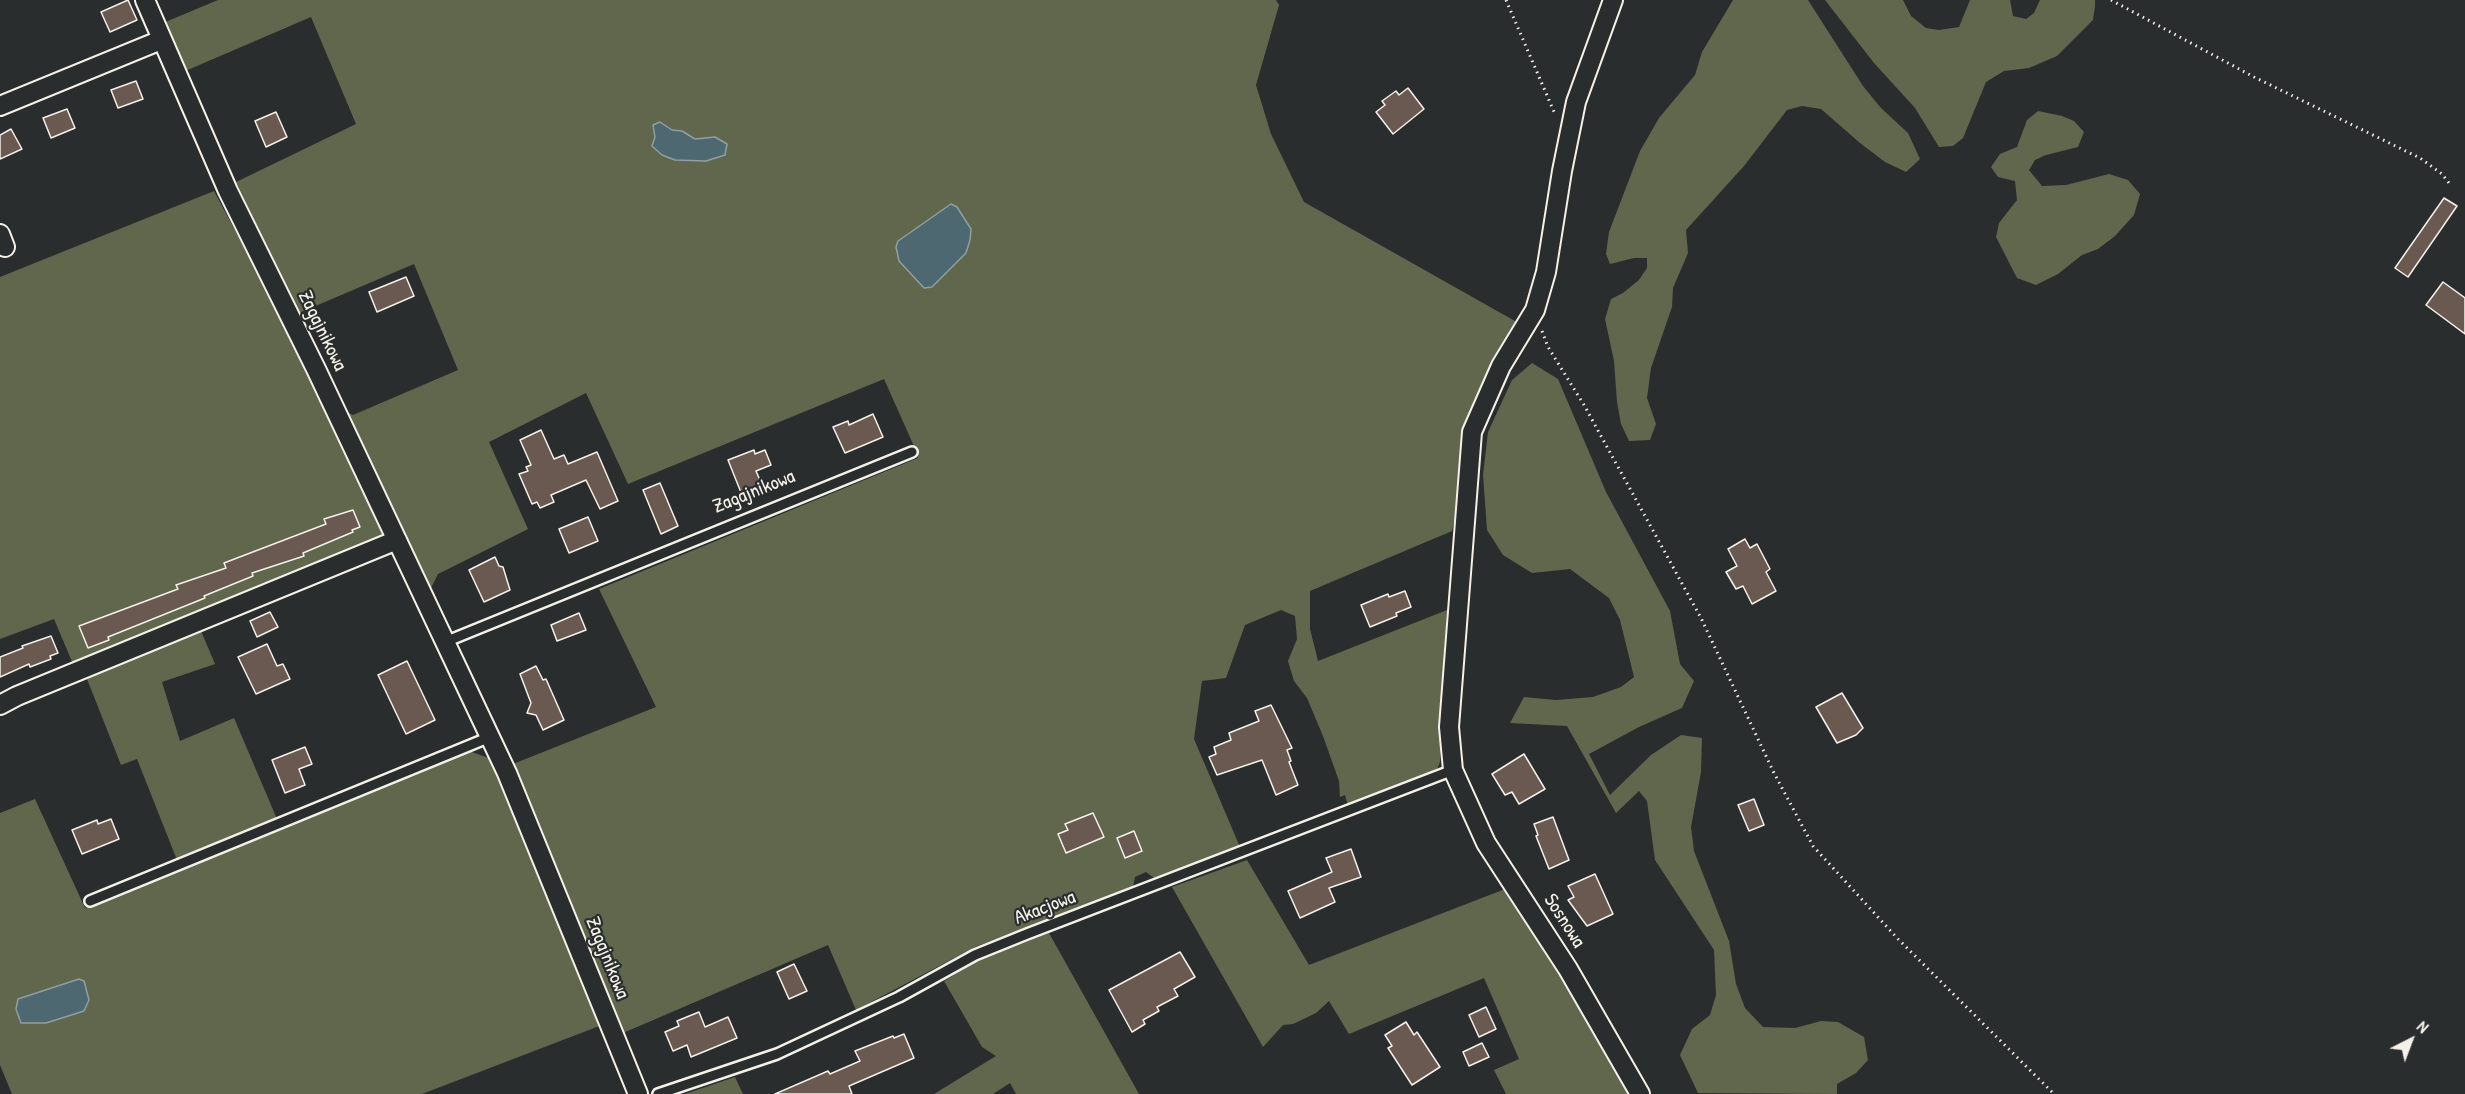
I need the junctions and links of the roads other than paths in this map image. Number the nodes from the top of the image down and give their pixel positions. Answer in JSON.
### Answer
{"nodes":[{"id":1,"x":145,"y":0,"type":"edge"},
{"id":2,"x":1613,"y":0,"type":"edge"},
{"id":3,"x":161,"y":40,"type":"junction"},
{"id":4,"x":0,"y":106,"type":"edge"},
{"id":5,"x":912,"y":452,"type":"dead end"},
{"id":6,"x":397,"y":540,"type":"junction"},
{"id":7,"x":445,"y":642,"type":"junction"},
{"id":8,"x":0,"y":705,"type":"edge"},
{"id":9,"x":490,"y":737,"type":"junction"},
{"id":10,"x":1454,"y":770,"type":"junction"},
{"id":11,"x":90,"y":901,"type":"dead end"},
{"id":12,"x":638,"y":1094,"type":"edge"},
{"id":13,"x":658,"y":1094,"type":"edge"},
{"id":14,"x":1640,"y":1094,"type":"edge"}],
"edges":[{"from":1,"to":3,"type":"street","name":"Zagajnikowa"},
{"from":2,"to":10,"type":"street","name":"Sosnowa"},
{"from":3,"to":4,"type":"street"},
{"from":3,"to":6,"type":"street","name":"Zagajnikowa"},
{"from":5,"to":7,"type":"lane","name":"Zagajnikowa"},
{"from":6,"to":7,"type":"street","name":"Zagajnikowa"},
{"from":6,"to":8,"type":"street"},
{"from":7,"to":9,"type":"street","name":"Zagajnikowa"},
{"from":9,"to":11,"type":"lane"},
{"from":9,"to":12,"type":"street","name":"Zagajnikowa"},
{"from":10,"to":13,"type":"lane","name":"Akacjowa"},
{"from":10,"to":14,"type":"street","name":"Sosnowa"}]}
